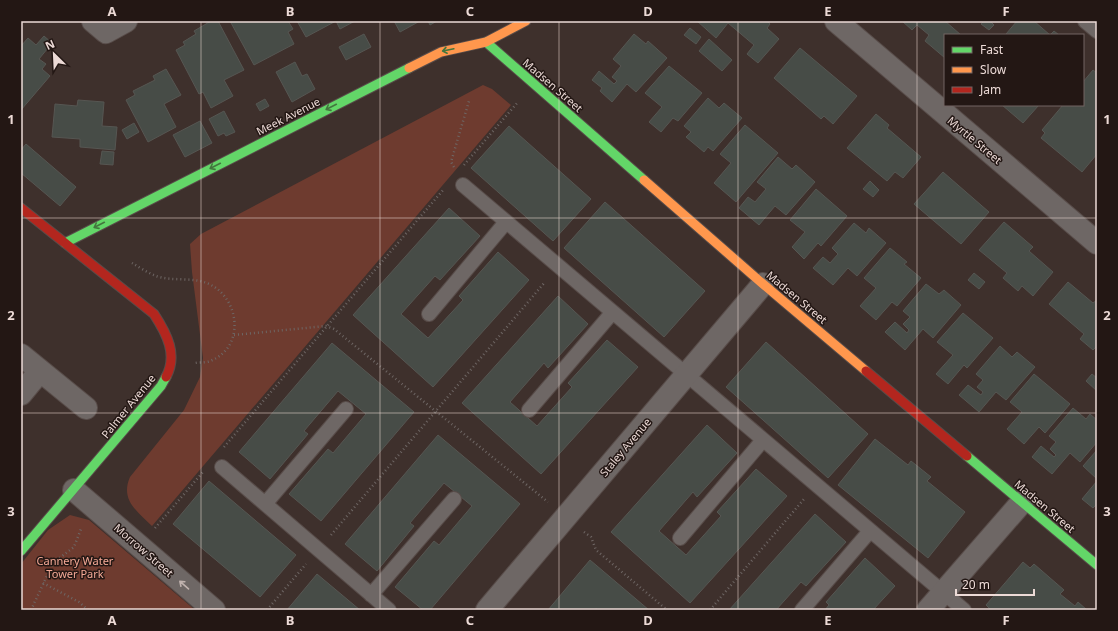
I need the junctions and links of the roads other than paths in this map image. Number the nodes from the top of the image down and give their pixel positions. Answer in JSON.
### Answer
{"nodes":[{"id":1,"x":126,"y":21,"type":"edge"},
{"id":2,"x":526,"y":21,"type":"edge"},
{"id":3,"x":836,"y":21,"type":"edge"},
{"id":4,"x":1085,"y":21,"type":"edge"},
{"id":5,"x":100,"y":26,"type":"edge"},
{"id":6,"x":1097,"y":31,"type":"edge"},
{"id":7,"x":486,"y":42,"type":"junction"},
{"id":8,"x":460,"y":179,"type":"road end"},
{"id":9,"x":21,"y":208,"type":"edge"},
{"id":10,"x":506,"y":222,"type":"junction"},
{"id":11,"x":65,"y":243,"type":"junction"},
{"id":12,"x":1097,"y":243,"type":"edge"},
{"id":13,"x":763,"y":284,"type":"junction"},
{"id":14,"x":612,"y":313,"type":"junction"},
{"id":15,"x":429,"y":314,"type":"dead end"},
{"id":16,"x":21,"y":355,"type":"edge"},
{"id":17,"x":40,"y":371,"type":"junction"},
{"id":18,"x":686,"y":375,"type":"junction"},
{"id":19,"x":21,"y":394,"type":"edge"},
{"id":20,"x":86,"y":408,"type":"dead end"},
{"id":21,"x":346,"y":409,"type":"dead end"},
{"id":22,"x":529,"y":410,"type":"dead end"},
{"id":23,"x":763,"y":440,"type":"junction"},
{"id":24,"x":222,"y":467,"type":"dead end"},
{"id":25,"x":74,"y":490,"type":"junction"},
{"id":26,"x":454,"y":499,"type":"dead end"},
{"id":27,"x":1022,"y":502,"type":"junction"},
{"id":28,"x":265,"y":504,"type":"junction"},
{"id":29,"x":870,"y":531,"type":"junction"},
{"id":30,"x":680,"y":538,"type":"dead end"},
{"id":31,"x":21,"y":551,"type":"edge"},
{"id":32,"x":1097,"y":565,"type":"edge"},
{"id":33,"x":943,"y":593,"type":"junction"},
{"id":34,"x":371,"y":595,"type":"junction"},
{"id":35,"x":214,"y":610,"type":"edge"},
{"id":36,"x":389,"y":610,"type":"edge"},
{"id":37,"x":487,"y":610,"type":"edge"},
{"id":38,"x":802,"y":610,"type":"edge"},
{"id":39,"x":928,"y":610,"type":"edge"},
{"id":40,"x":964,"y":610,"type":"edge"}],
"edges":[{"from":1,"to":5,"type":"street"},
{"from":2,"to":7,"type":"street","name":"Meek Avenue"},
{"from":3,"to":12,"type":"street","name":"Myrtle Street"},
{"from":4,"to":6,"type":"lane"},
{"from":7,"to":11,"type":"street","name":"Meek Avenue","one_way":true},
{"from":7,"to":13,"type":"street","name":"Madsen Street"},
{"from":8,"to":10,"type":"lane"},
{"from":9,"to":11,"type":"street"},
{"from":10,"to":14,"type":"lane"},
{"from":10,"to":15,"type":"lane"},
{"from":11,"to":25,"type":"street","name":"Palmer Avenue"},
{"from":13,"to":18,"type":"street","name":"Staley Avenue"},
{"from":13,"to":27,"type":"street","name":"Madsen Street"},
{"from":14,"to":18,"type":"lane"},
{"from":14,"to":22,"type":"lane"},
{"from":16,"to":17,"type":"street"},
{"from":17,"to":19,"type":"street"},
{"from":17,"to":20,"type":"street"},
{"from":18,"to":23,"type":"lane"},
{"from":18,"to":37,"type":"street","name":"Staley Avenue"},
{"from":21,"to":28,"type":"lane"},
{"from":23,"to":29,"type":"lane"},
{"from":23,"to":30,"type":"lane"},
{"from":24,"to":28,"type":"lane"},
{"from":25,"to":31,"type":"street","name":"Palmer Avenue"},
{"from":35,"to":25,"type":"street","name":"Morrow Street","one_way":true},
{"from":26,"to":34,"type":"lane"},
{"from":27,"to":32,"type":"street","name":"Madsen Street"},
{"from":27,"to":33,"type":"street"},
{"from":28,"to":34,"type":"lane"},
{"from":29,"to":33,"type":"lane"},
{"from":29,"to":38,"type":"lane"},
{"from":33,"to":39,"type":"street"},
{"from":33,"to":40,"type":"lane"},
{"from":34,"to":36,"type":"lane"}]}
